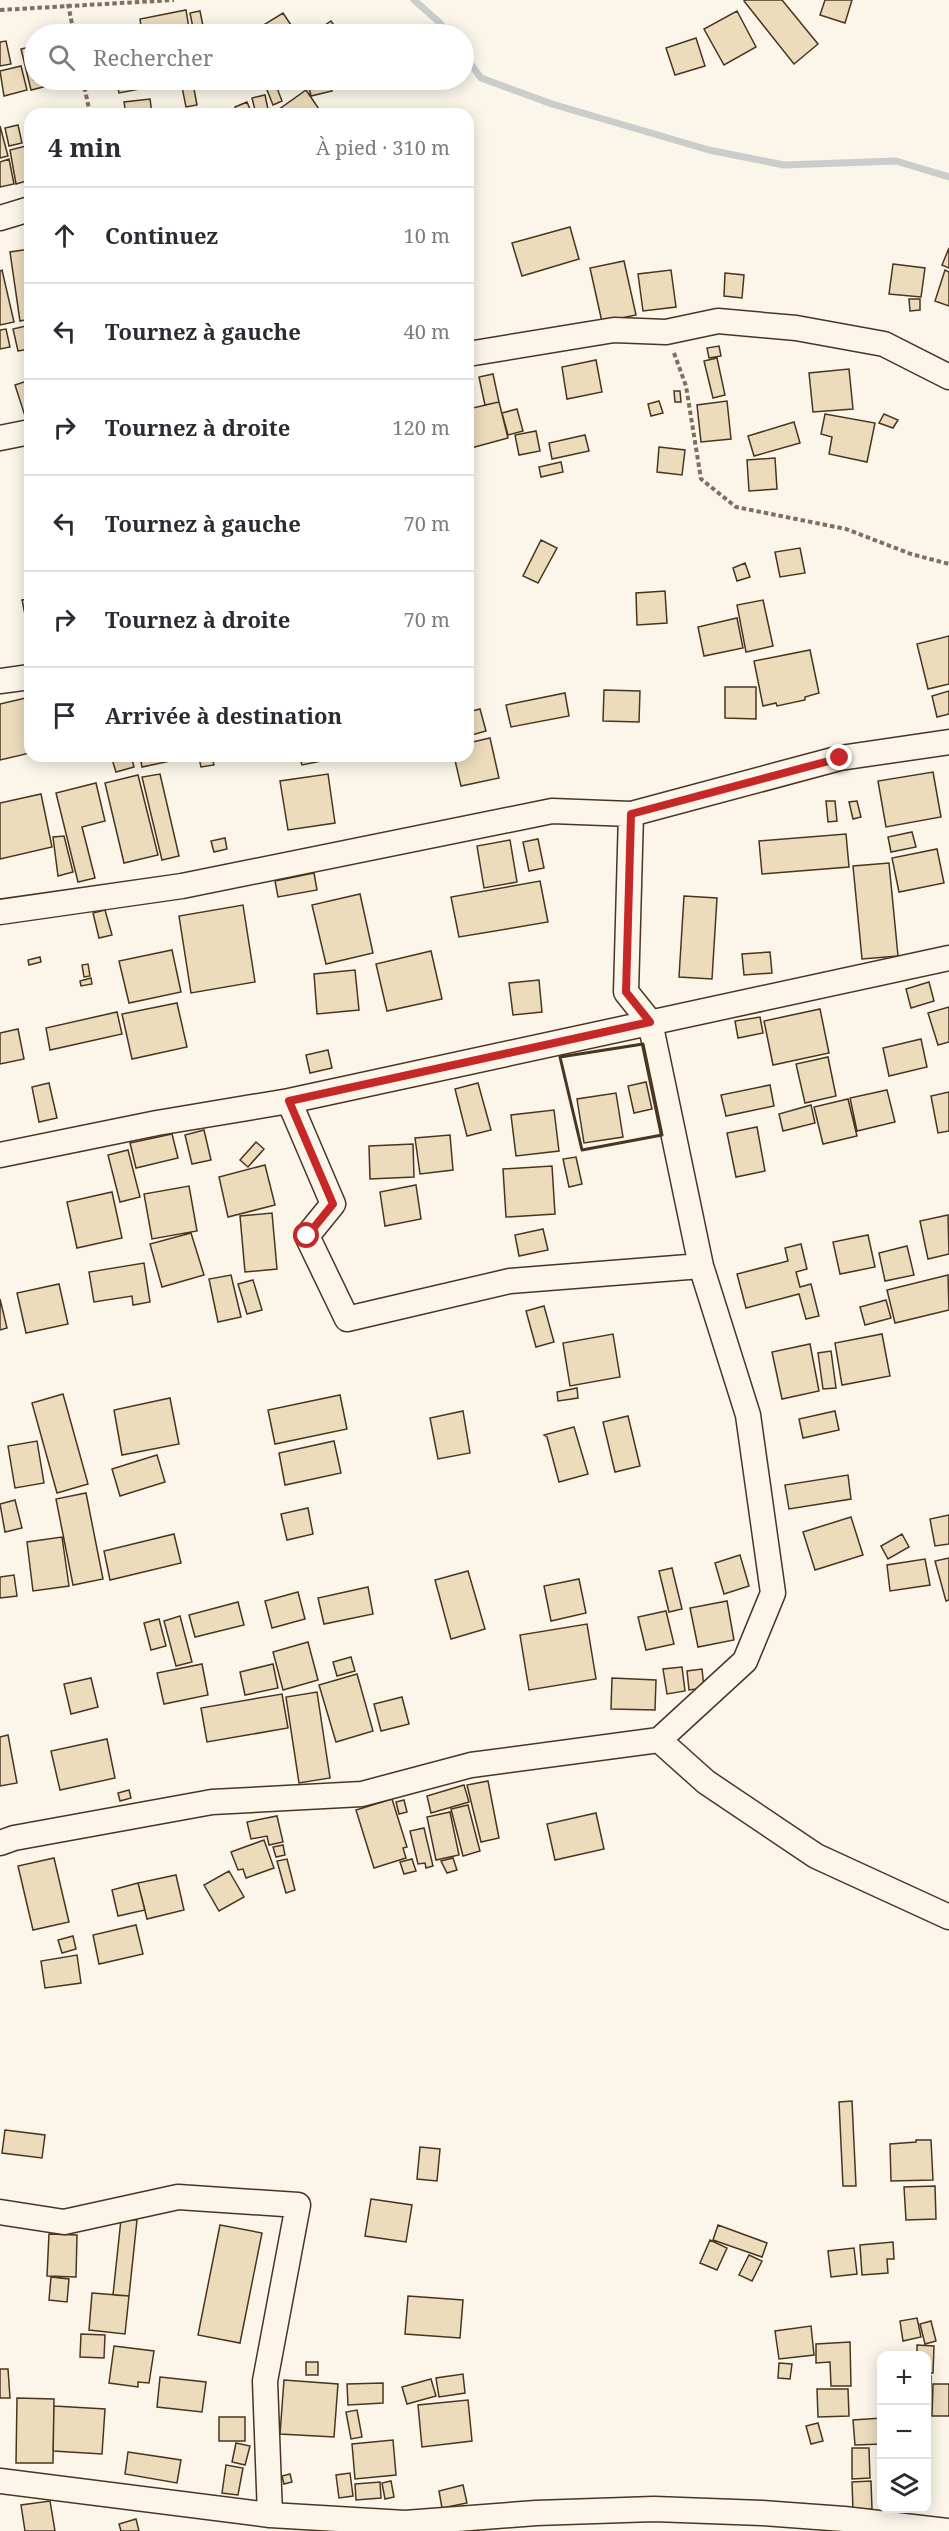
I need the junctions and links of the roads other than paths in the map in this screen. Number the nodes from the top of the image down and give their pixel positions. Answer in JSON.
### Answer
{"nodes":[{"id":1,"x":24,"y":211,"type":"edge"},
{"id":2,"x":0,"y":218,"type":"edge"},
{"id":3,"x":474,"y":353,"type":"edge"},
{"id":4,"x":949,"y":377,"type":"edge"},
{"id":5,"x":24,"y":433,"type":"edge"},
{"id":6,"x":0,"y":438,"type":"edge"},
{"id":7,"x":24,"y":678,"type":"edge"},
{"id":8,"x":0,"y":681,"type":"edge"},
{"id":9,"x":949,"y":742,"type":"edge"},
{"id":10,"x":631,"y":814,"type":"junction"},
{"id":11,"x":0,"y":912,"type":"edge"},
{"id":12,"x":949,"y":958,"type":"edge"},
{"id":13,"x":650,"y":1022,"type":"junction"},
{"id":14,"x":289,"y":1101,"type":"junction"},
{"id":15,"x":0,"y":1155,"type":"edge"},
{"id":16,"x":701,"y":1266,"type":"junction"},
{"id":17,"x":659,"y":1740,"type":"junction"},
{"id":18,"x":0,"y":1843,"type":"edge"},
{"id":19,"x":949,"y":1917,"type":"edge"},
{"id":20,"x":0,"y":2212,"type":"edge"},
{"id":21,"x":0,"y":2481,"type":"edge"},
{"id":22,"x":270,"y":2515,"type":"junction"},
{"id":23,"x":762,"y":2522,"type":"edge"},
{"id":24,"x":947,"y":2531,"type":"edge"}],
"edges":[{"from":1,"to":2,"type":"street"},
{"from":3,"to":4,"type":"street"},
{"from":5,"to":6,"type":"street"},
{"from":7,"to":8,"type":"street"},
{"from":9,"to":10,"type":"street"},
{"from":10,"to":11,"type":"street"},
{"from":10,"to":13,"type":"street"},
{"from":12,"to":13,"type":"street"},
{"from":13,"to":14,"type":"street"},
{"from":13,"to":16,"type":"street"},
{"from":14,"to":15,"type":"street"},
{"from":14,"to":16,"type":"street"},
{"from":16,"to":17,"type":"street"},
{"from":17,"to":18,"type":"street"},
{"from":17,"to":19,"type":"street"},
{"from":20,"to":22,"type":"street"},
{"from":21,"to":22,"type":"street"},
{"from":22,"to":23,"type":"street"},
{"from":23,"to":24,"type":"street"}]}
